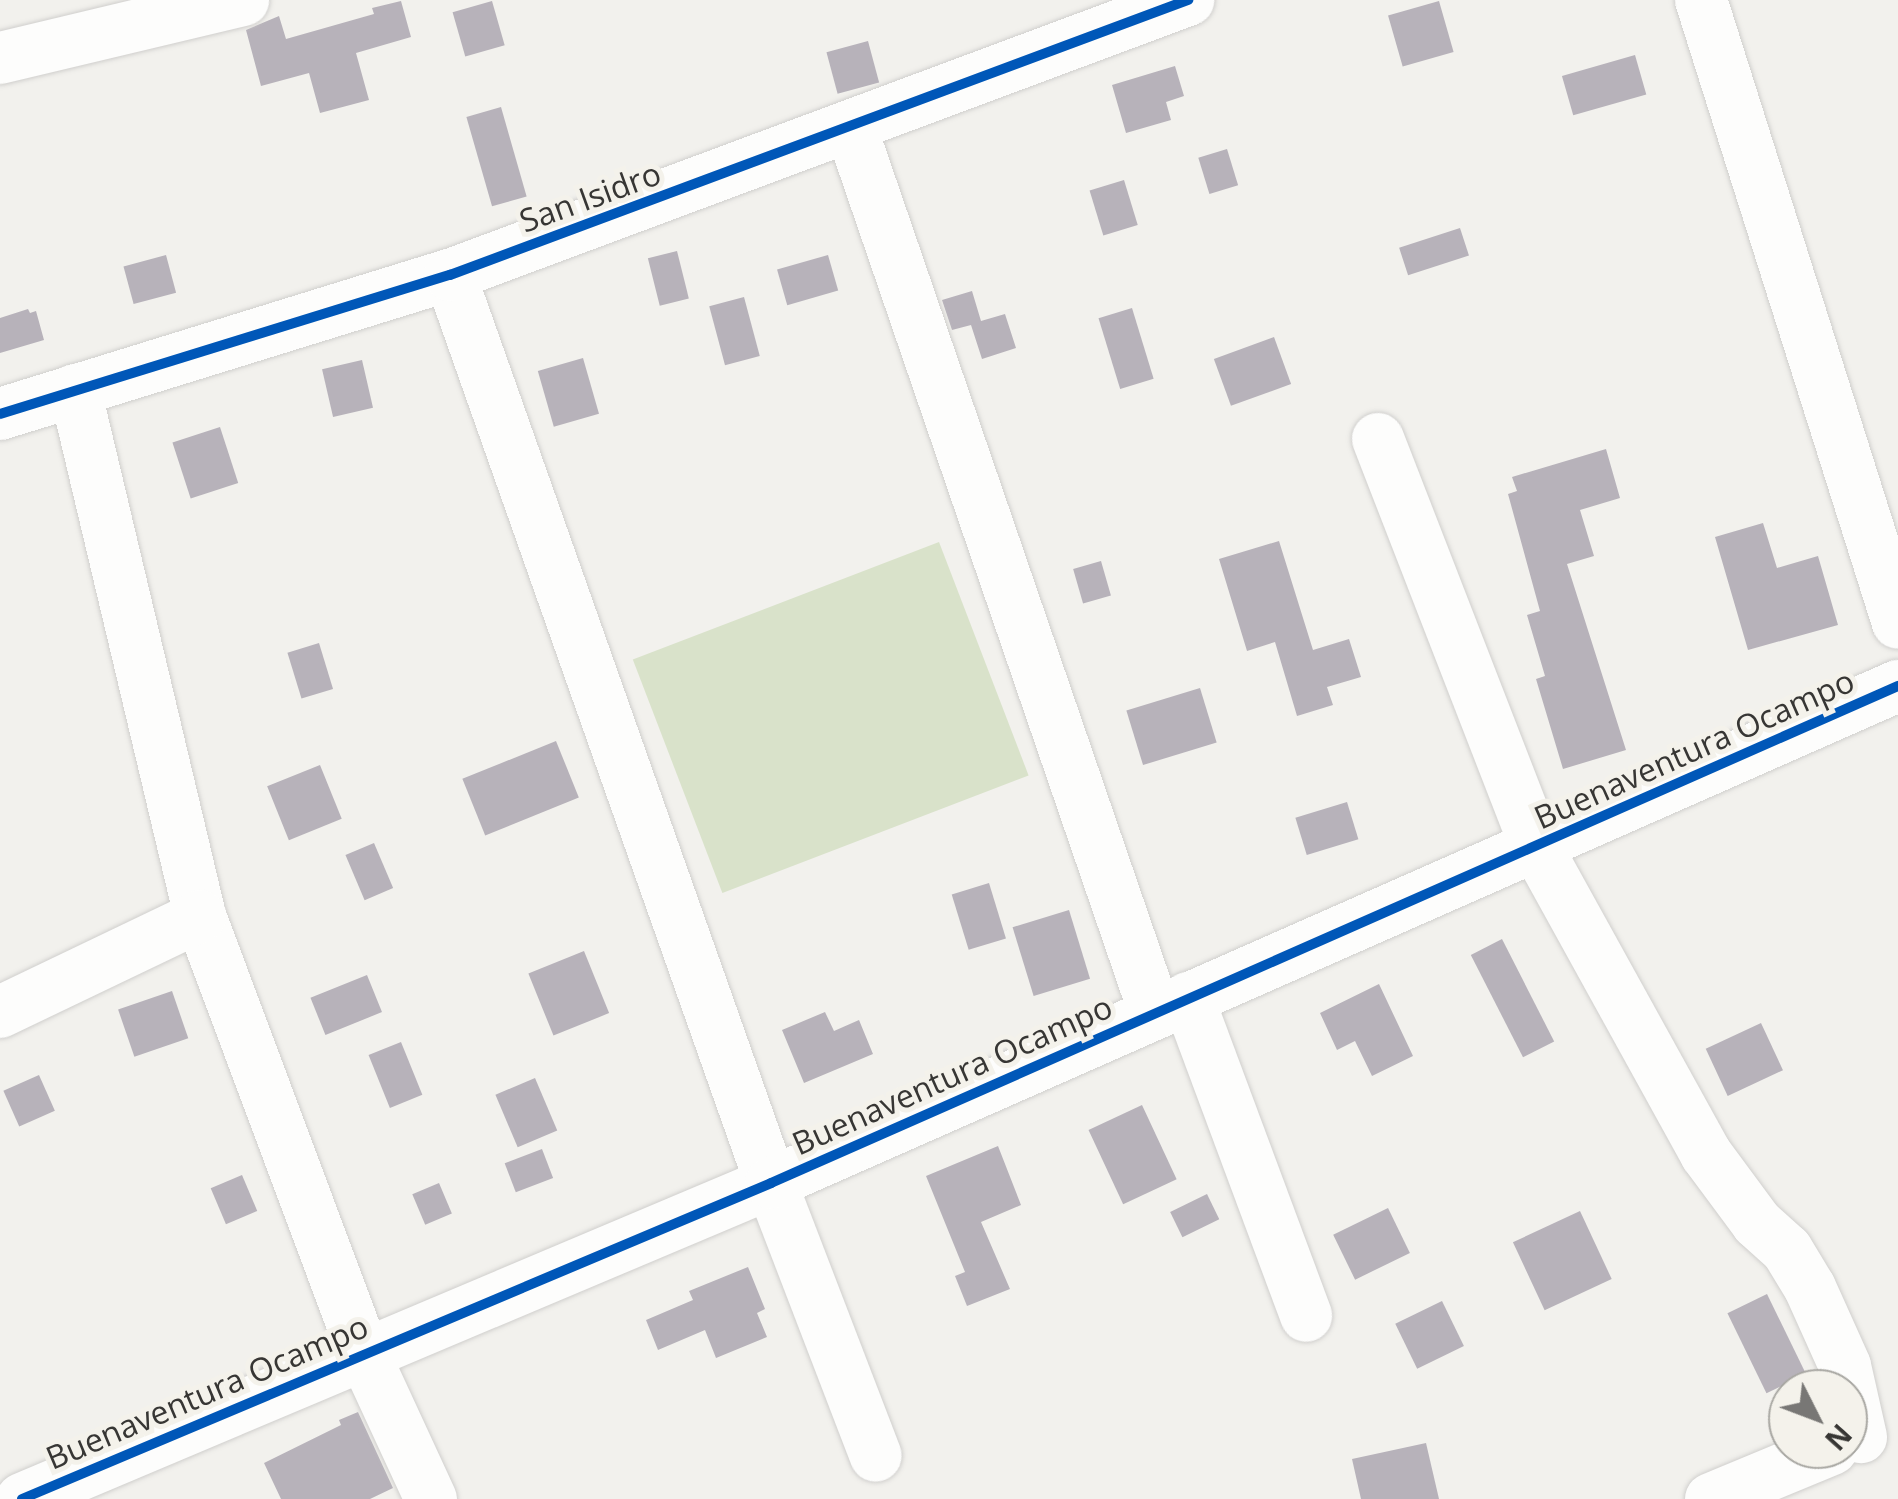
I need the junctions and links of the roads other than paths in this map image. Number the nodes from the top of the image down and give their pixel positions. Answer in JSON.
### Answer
{"nodes":[{"id":1,"x":1188,"y":0,"type":"edge"},
{"id":2,"x":1702,"y":0,"type":"edge"},
{"id":3,"x":216,"y":3,"type":"edge"},
{"id":4,"x":0,"y":58,"type":"edge"},
{"id":5,"x":851,"y":128,"type":"junction"},
{"id":6,"x":450,"y":275,"type":"junction"},
{"id":7,"x":75,"y":390,"type":"junction"},
{"id":8,"x":0,"y":414,"type":"edge"},
{"id":9,"x":1378,"y":438,"type":"dead end"},
{"id":10,"x":1898,"y":623,"type":"edge"},
{"id":11,"x":1898,"y":686,"type":"edge"},
{"id":12,"x":1536,"y":846,"type":"junction"},
{"id":13,"x":200,"y":916,"type":"junction"},
{"id":14,"x":1172,"y":1005,"type":"junction"},
{"id":15,"x":0,"y":1012,"type":"edge"},
{"id":16,"x":771,"y":1183,"type":"junction"},
{"id":17,"x":1306,"y":1316,"type":"dead end"},
{"id":18,"x":363,"y":1352,"type":"junction"},
{"id":19,"x":1846,"y":1369,"type":"edge"},
{"id":20,"x":876,"y":1456,"type":"dead end"},
{"id":21,"x":1783,"y":1469,"type":"edge"},
{"id":22,"x":22,"y":1499,"type":"edge"},
{"id":23,"x":431,"y":1499,"type":"edge"},
{"id":24,"x":1711,"y":1499,"type":"edge"}],
"edges":[{"from":1,"to":5,"type":"street","name":"San Isidro"},
{"from":2,"to":10,"type":"street"},
{"from":3,"to":4,"type":"street"},
{"from":5,"to":6,"type":"street","name":"San Isidro"},
{"from":5,"to":14,"type":"street"},
{"from":6,"to":7,"type":"street","name":"San Isidro"},
{"from":6,"to":16,"type":"street"},
{"from":7,"to":8,"type":"street","name":"San Isidro"},
{"from":7,"to":13,"type":"street"},
{"from":9,"to":12,"type":"street"},
{"from":11,"to":12,"type":"street","name":"Buenaventura Ocampo"},
{"from":12,"to":14,"type":"street","name":"Buenaventura Ocampo"},
{"from":12,"to":19,"type":"street"},
{"from":13,"to":15,"type":"street"},
{"from":13,"to":18,"type":"street"},
{"from":14,"to":16,"type":"street","name":"Buenaventura Ocampo"},
{"from":14,"to":17,"type":"street"},
{"from":16,"to":18,"type":"street","name":"Buenaventura Ocampo"},
{"from":16,"to":20,"type":"street"},
{"from":18,"to":22,"type":"street","name":"Buenaventura Ocampo"},
{"from":18,"to":23,"type":"street"},
{"from":21,"to":24,"type":"street"}]}
